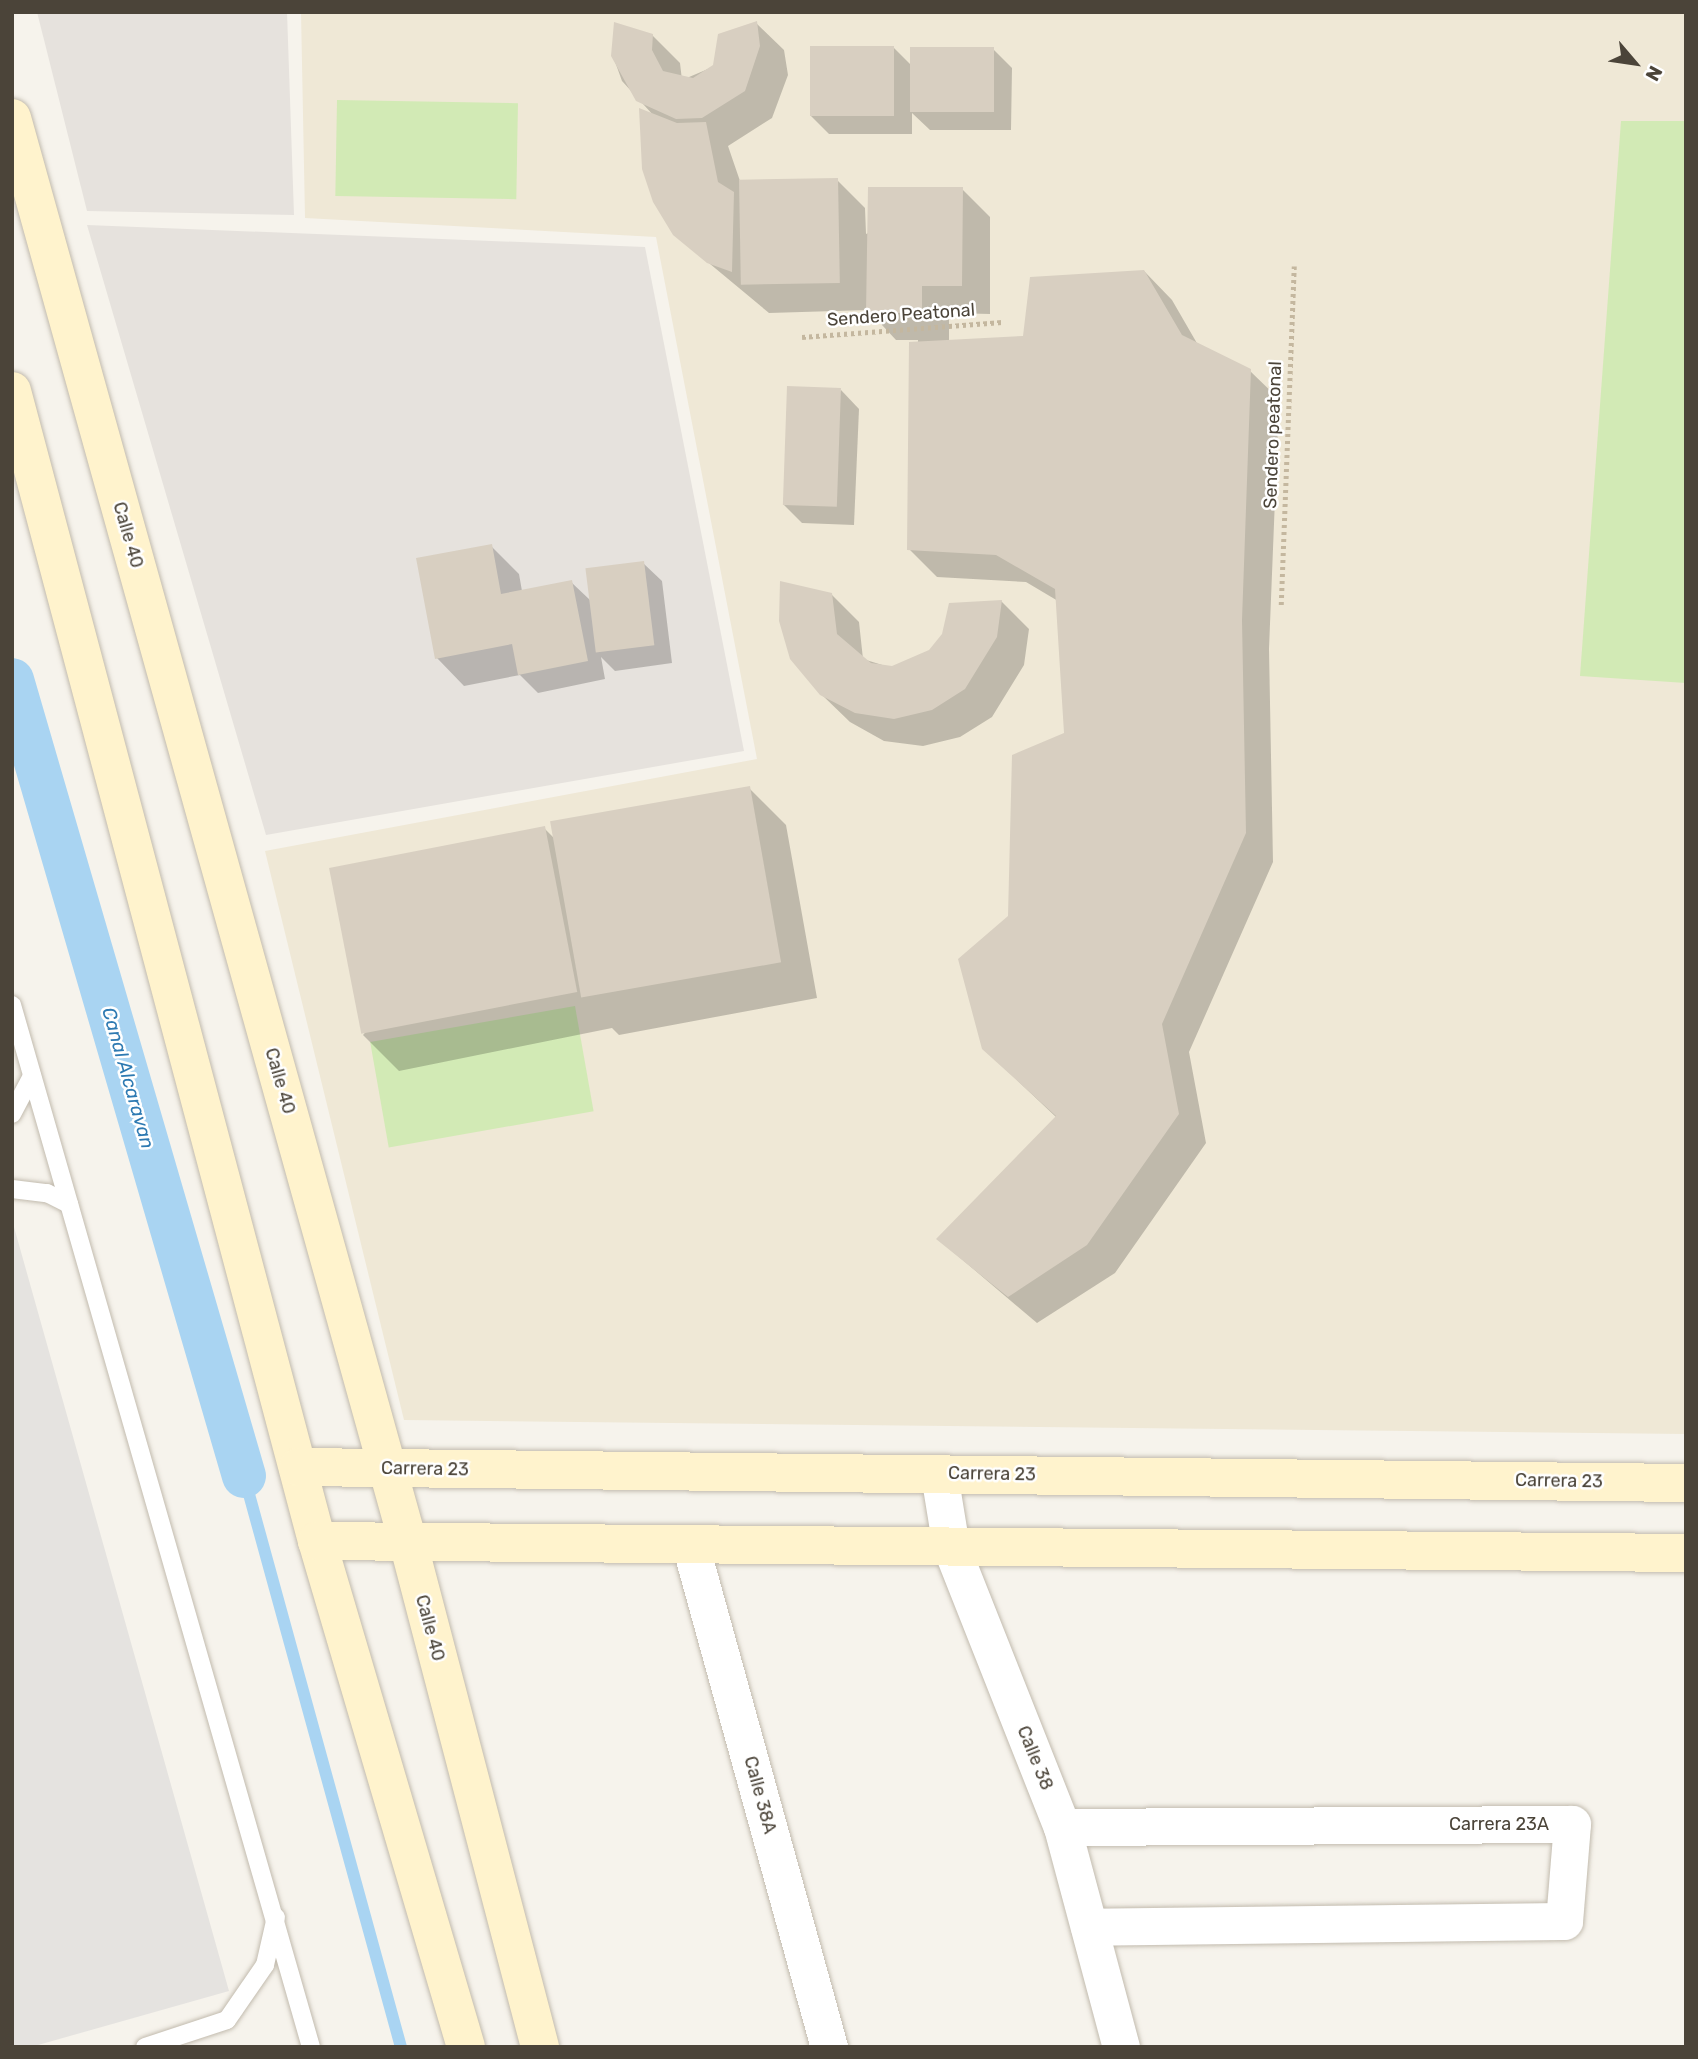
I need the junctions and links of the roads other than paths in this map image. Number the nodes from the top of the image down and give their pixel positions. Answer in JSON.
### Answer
{"nodes":[{"id":1,"x":12,"y":118,"type":"edge"},
{"id":2,"x":12,"y":391,"type":"edge"},
{"id":3,"x":12,"y":1005,"type":"edge"},
{"id":4,"x":32,"y":1076,"type":"junction"},
{"id":5,"x":12,"y":1114,"type":"edge"},
{"id":6,"x":12,"y":1189,"type":"edge"},
{"id":7,"x":69,"y":1204,"type":"junction"},
{"id":8,"x":298,"y":1467,"type":"junction"},
{"id":9,"x":387,"y":1469,"type":"junction"},
{"id":10,"x":940,"y":1474,"type":"junction"},
{"id":11,"x":1686,"y":1483,"type":"edge"},
{"id":12,"x":317,"y":1541,"type":"junction"},
{"id":13,"x":408,"y":1542,"type":"junction"},
{"id":14,"x":690,"y":1544,"type":"junction"},
{"id":15,"x":951,"y":1548,"type":"junction"},
{"id":16,"x":1686,"y":1553,"type":"edge"},
{"id":17,"x":1062,"y":1828,"type":"junction"},
{"id":18,"x":276,"y":1914,"type":"junction"},
{"id":19,"x":1089,"y":1927,"type":"junction"},
{"id":20,"x":145,"y":2047,"type":"edge"},
{"id":21,"x":311,"y":2047,"type":"edge"},
{"id":22,"x":466,"y":2047,"type":"edge"},
{"id":23,"x":540,"y":2047,"type":"edge"},
{"id":24,"x":829,"y":2047,"type":"edge"},
{"id":25,"x":1121,"y":2047,"type":"edge"}],
"edges":[{"from":1,"to":9,"type":"main road","name":"Calle 40"},
{"from":2,"to":8,"type":"main road"},
{"from":3,"to":4,"type":"lane"},
{"from":4,"to":5,"type":"lane"},
{"from":4,"to":7,"type":"lane"},
{"from":6,"to":7,"type":"lane"},
{"from":7,"to":18,"type":"lane"},
{"from":8,"to":9,"type":"main road","name":"Carrera 23"},
{"from":8,"to":12,"type":"main road"},
{"from":9,"to":10,"type":"main road","name":"Carrera 23"},
{"from":9,"to":13,"type":"main road","name":"Calle 40"},
{"from":10,"to":11,"type":"main road","name":"Carrera 23"},
{"from":10,"to":15,"type":"street","name":"Calle 38"},
{"from":12,"to":13,"type":"main road"},
{"from":12,"to":22,"type":"main road"},
{"from":13,"to":14,"type":"main road"},
{"from":13,"to":23,"type":"main road","name":"Calle 40"},
{"from":14,"to":15,"type":"main road"},
{"from":14,"to":24,"type":"street","name":"Calle 38A"},
{"from":15,"to":16,"type":"main road"},
{"from":15,"to":17,"type":"street","name":"Calle 38"},
{"from":17,"to":19,"type":"street","name":"Calle 38"},
{"from":17,"to":19,"type":"street","name":"Carrera 23A"},
{"from":18,"to":20,"type":"lane"},
{"from":18,"to":21,"type":"lane"},
{"from":19,"to":25,"type":"street","name":"Calle 38"}]}
